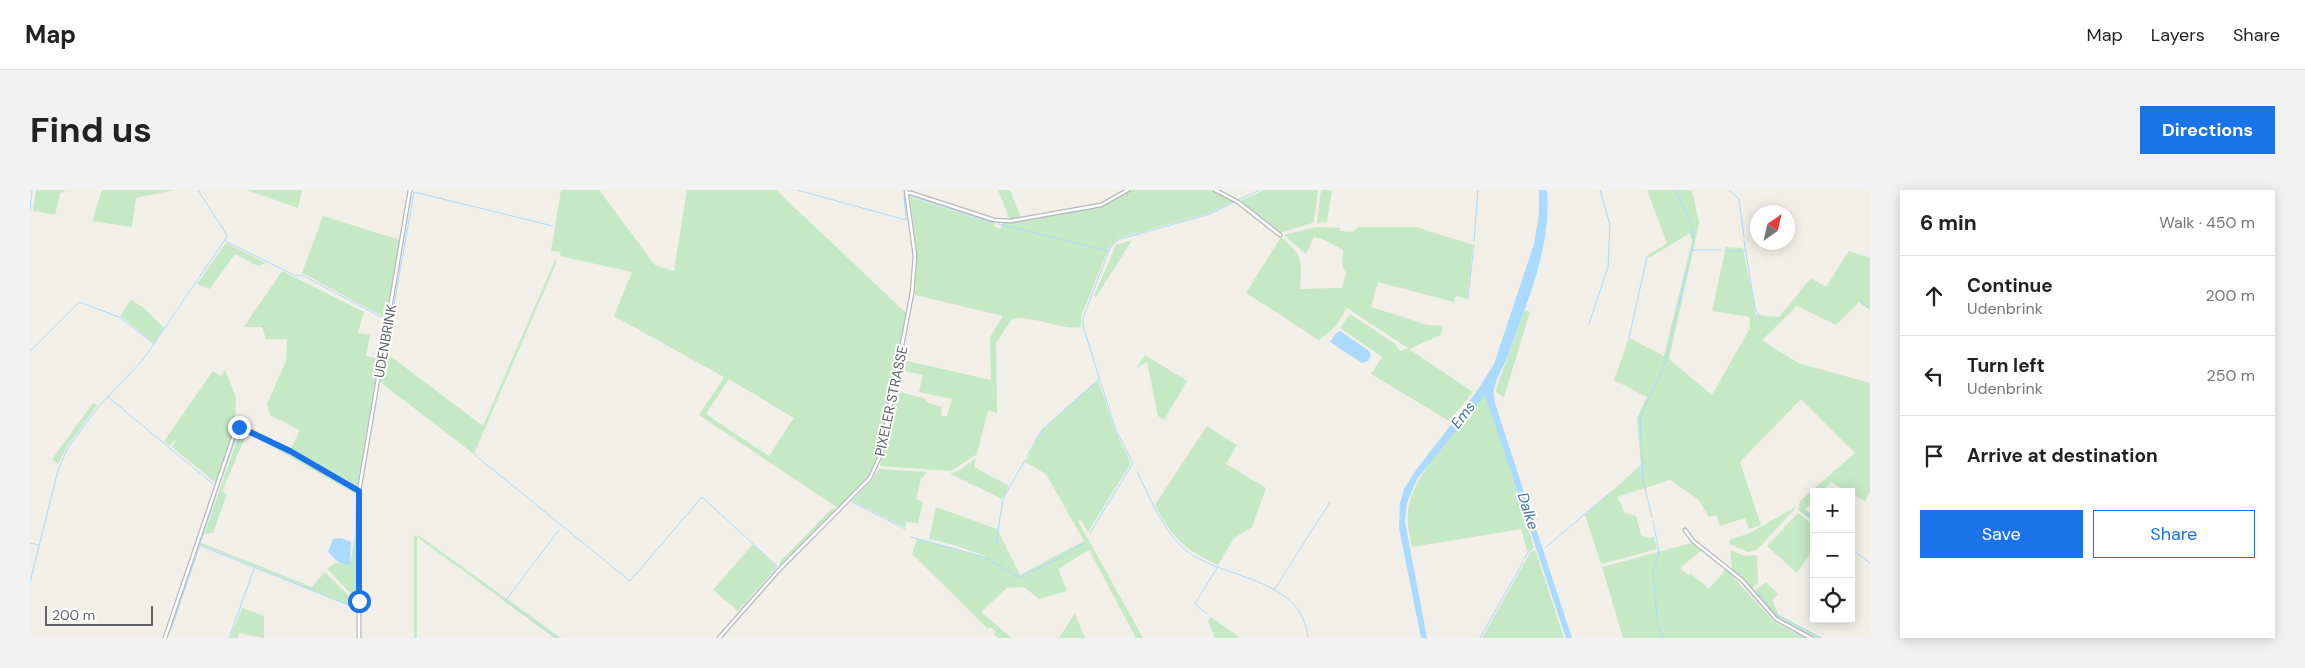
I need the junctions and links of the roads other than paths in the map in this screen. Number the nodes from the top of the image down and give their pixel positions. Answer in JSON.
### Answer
{"nodes":[{"id":1,"x":410,"y":190,"type":"edge"},
{"id":2,"x":1128,"y":190,"type":"edge"},
{"id":3,"x":1215,"y":190,"type":"edge"},
{"id":4,"x":906,"y":192,"type":"edge"},
{"id":5,"x":1280,"y":235,"type":"dead end"},
{"id":6,"x":359,"y":491,"type":"junction"},
{"id":7,"x":1685,"y":530,"type":"dead end"},
{"id":8,"x":165,"y":638,"type":"edge"},
{"id":9,"x":359,"y":638,"type":"edge"},
{"id":10,"x":719,"y":638,"type":"edge"},
{"id":11,"x":1811,"y":638,"type":"edge"}],
"edges":[{"from":1,"to":6,"type":"street","name":"UDENBRINK"},
{"from":2,"to":4,"type":"street","name":"PIXELER STRASSE"},
{"from":3,"to":5,"type":"street"},
{"from":4,"to":10,"type":"street","name":"PIXELER STRASSE"},
{"from":6,"to":8,"type":"street"},
{"from":6,"to":9,"type":"street","name":"UDENBRINK"},
{"from":7,"to":11,"type":"street"}]}
